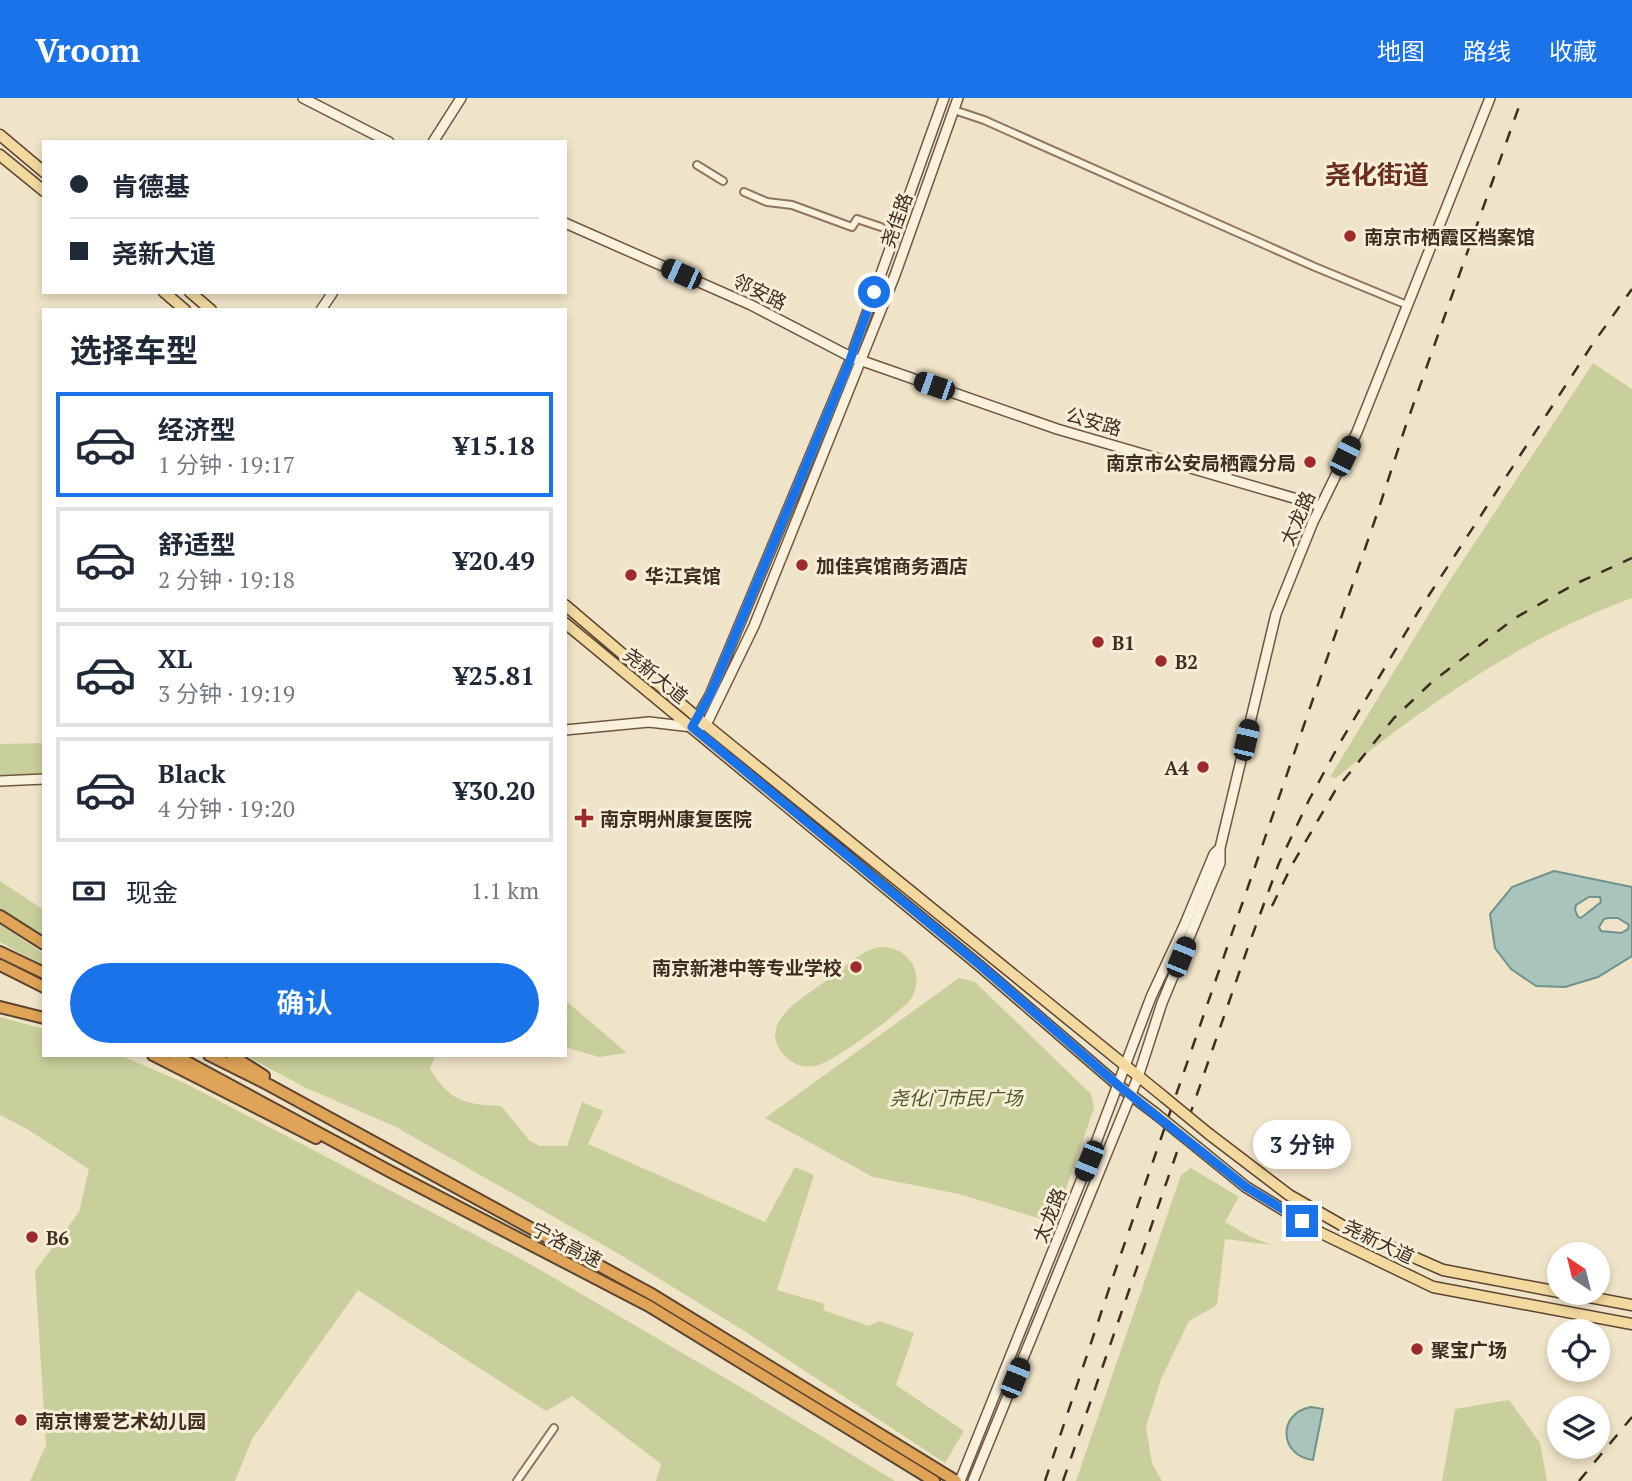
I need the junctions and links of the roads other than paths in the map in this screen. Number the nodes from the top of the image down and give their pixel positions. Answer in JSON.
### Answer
{"nodes":[{"id":1,"x":303,"y":98,"type":"edge"},
{"id":2,"x":461,"y":98,"type":"edge"},
{"id":3,"x":944,"y":98,"type":"edge"},
{"id":4,"x":958,"y":98,"type":"edge"},
{"id":5,"x":1490,"y":98,"type":"edge"},
{"id":6,"x":954,"y":110,"type":"junction"},
{"id":7,"x":0,"y":135,"type":"edge"},
{"id":8,"x":385,"y":140,"type":"edge"},
{"id":9,"x":434,"y":140,"type":"edge"},
{"id":10,"x":0,"y":155,"type":"edge"},
{"id":11,"x":697,"y":165,"type":"dead end"},
{"id":12,"x":42,"y":170,"type":"edge"},
{"id":13,"x":723,"y":181,"type":"dead end"},
{"id":14,"x":42,"y":189,"type":"edge"},
{"id":15,"x":744,"y":192,"type":"dead end"},
{"id":16,"x":567,"y":224,"type":"edge"},
{"id":17,"x":881,"y":227,"type":"dead end"},
{"id":18,"x":166,"y":294,"type":"edge"},
{"id":19,"x":192,"y":294,"type":"edge"},
{"id":20,"x":1407,"y":305,"type":"junction"},
{"id":21,"x":183,"y":308,"type":"edge"},
{"id":22,"x":209,"y":308,"type":"edge"},
{"id":23,"x":850,"y":357,"type":"junction"},
{"id":24,"x":860,"y":360,"type":"junction"},
{"id":25,"x":1321,"y":506,"type":"junction"},
{"id":26,"x":567,"y":607,"type":"edge"},
{"id":27,"x":567,"y":625,"type":"edge"},
{"id":28,"x":697,"y":724,"type":"junction"},
{"id":29,"x":567,"y":730,"type":"edge"},
{"id":30,"x":42,"y":779,"type":"edge"},
{"id":31,"x":0,"y":781,"type":"edge"},
{"id":32,"x":1220,"y":848,"type":"junction"},
{"id":33,"x":0,"y":916,"type":"edge"},
{"id":34,"x":42,"y":943,"type":"edge"},
{"id":35,"x":0,"y":952,"type":"edge"},
{"id":36,"x":0,"y":965,"type":"edge"},
{"id":37,"x":42,"y":972,"type":"edge"},
{"id":38,"x":42,"y":987,"type":"edge"},
{"id":39,"x":0,"y":1007,"type":"edge"},
{"id":40,"x":42,"y":1018,"type":"edge"},
{"id":41,"x":157,"y":1057,"type":"edge"},
{"id":42,"x":178,"y":1057,"type":"edge"},
{"id":43,"x":213,"y":1057,"type":"edge"},
{"id":44,"x":233,"y":1057,"type":"edge"},
{"id":45,"x":1126,"y":1066,"type":"junction"},
{"id":46,"x":1138,"y":1077,"type":"junction"},
{"id":47,"x":1119,"y":1086,"type":"junction"},
{"id":48,"x":1130,"y":1094,"type":"junction"},
{"id":49,"x":328,"y":1118,"type":"junction"},
{"id":50,"x":391,"y":1172,"type":"junction"},
{"id":51,"x":1547,"y":1290,"type":"edge"},
{"id":52,"x":1610,"y":1301,"type":"edge"},
{"id":53,"x":1632,"y":1305,"type":"edge"},
{"id":54,"x":1632,"y":1324,"type":"edge"},
{"id":55,"x":857,"y":1427,"type":"junction"},
{"id":56,"x":554,"y":1428,"type":"dead end"},
{"id":57,"x":516,"y":1481,"type":"edge"},
{"id":58,"x":934,"y":1481,"type":"edge"},
{"id":59,"x":958,"y":1481,"type":"edge"},
{"id":60,"x":973,"y":1481,"type":"edge"}],
"edges":[{"from":1,"to":8,"type":"main road"},
{"from":2,"to":9,"type":"main road"},
{"from":3,"to":23,"type":"main road","name":"尧佳路"},
{"from":4,"to":6,"type":"main road","name":"尧佳路"},
{"from":5,"to":20,"type":"main road","name":"太龙路"},
{"from":6,"to":20,"type":"street"},
{"from":6,"to":24,"type":"main road","name":"尧佳路"},
{"from":7,"to":12,"type":"main road"},
{"from":10,"to":14,"type":"main road"},
{"from":11,"to":13,"type":"street"},
{"from":15,"to":17,"type":"street"},
{"from":16,"to":23,"type":"main road","name":"邻安路"},
{"from":18,"to":21,"type":"main road"},
{"from":19,"to":22,"type":"main road"},
{"from":20,"to":25,"type":"main road","name":"太龙路"},
{"from":23,"to":24,"type":"main road","name":"邻安路"},
{"from":23,"to":28,"type":"main road","name":"尧佳路"},
{"from":24,"to":25,"type":"main road","name":"公安路"},
{"from":24,"to":28,"type":"main road","name":"尧佳路"},
{"from":25,"to":32,"type":"main road","name":"太龙路"},
{"from":26,"to":28,"type":"main road","name":"尧新大道"},
{"from":27,"to":28,"type":"main road","name":"尧新大道"},
{"from":28,"to":29,"type":"main road"},
{"from":28,"to":45,"type":"main road","name":"尧新大道"},
{"from":28,"to":47,"type":"main road","name":"尧新大道"},
{"from":30,"to":31,"type":"main road"},
{"from":32,"to":45,"type":"main road","name":"太龙路"},
{"from":32,"to":46,"type":"main road","name":"太龙路"},
{"from":33,"to":34,"type":"highway"},
{"from":35,"to":37,"type":"highway"},
{"from":36,"to":38,"type":"highway"},
{"from":39,"to":40,"type":"highway"},
{"from":41,"to":50,"type":"highway"},
{"from":42,"to":50,"type":"highway","name":"宁洛高速"},
{"from":43,"to":49,"type":"highway","name":"宁洛高速"},
{"from":44,"to":49,"type":"highway"},
{"from":45,"to":46,"type":"main road","name":"尧新大道"},
{"from":45,"to":47,"type":"main road","name":"太龙路"},
{"from":46,"to":48,"type":"main road","name":"太龙路"},
{"from":46,"to":51,"type":"main road","name":"尧新大道","bridge":true},
{"from":47,"to":48,"type":"main road","name":"尧新大道"},
{"from":47,"to":59,"type":"main road","name":"太龙路"},
{"from":48,"to":54,"type":"main road","name":"尧新大道","bridge":true},
{"from":48,"to":60,"type":"main road","name":"太龙路"},
{"from":49,"to":55,"type":"highway","name":"宁洛高速"},
{"from":50,"to":55,"type":"highway","name":"宁洛高速"},
{"from":52,"to":53,"type":"main road"},
{"from":55,"to":58,"type":"highway","name":"宁洛高速"},
{"from":55,"to":59,"type":"highway","name":"宁洛高速"},
{"from":56,"to":57,"type":"street"}]}
